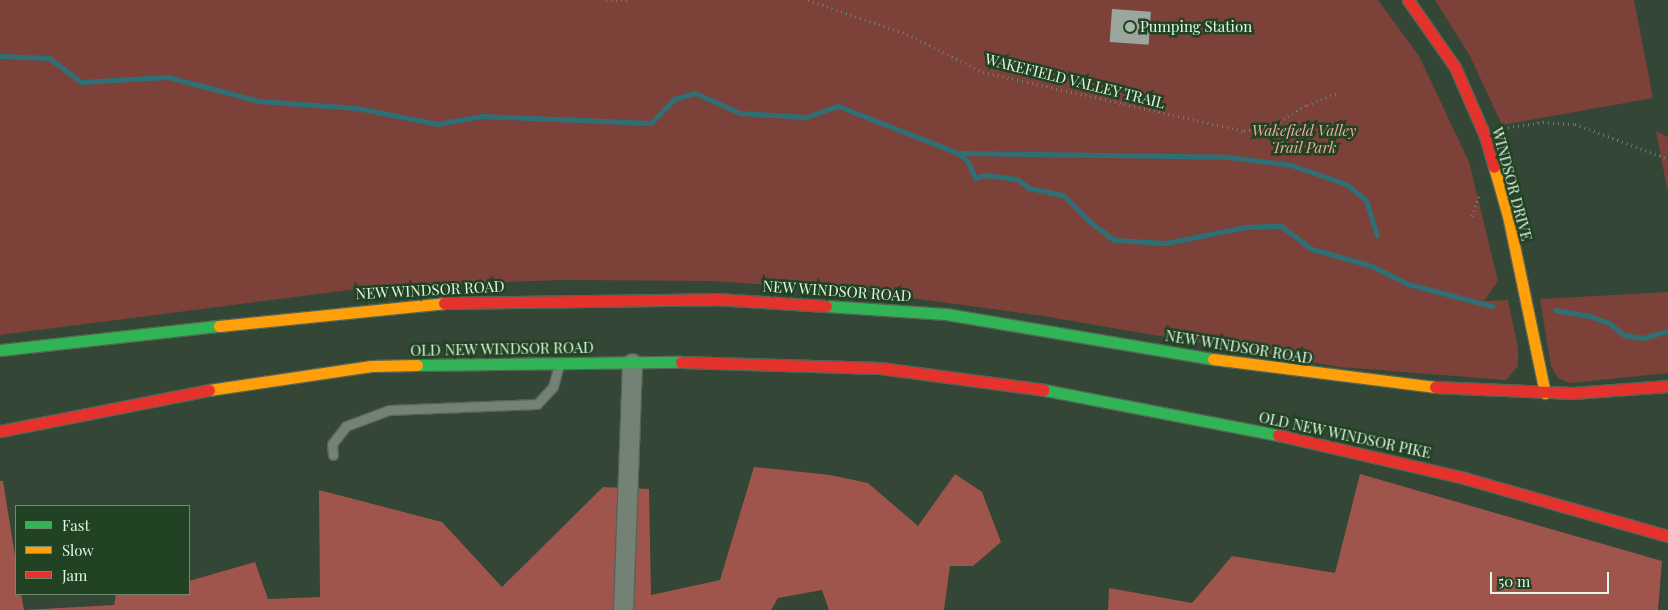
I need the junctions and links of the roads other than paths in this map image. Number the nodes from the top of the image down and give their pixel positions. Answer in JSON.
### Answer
{"nodes":[{"id":1,"x":1408,"y":0,"type":"edge"},
{"id":2,"x":0,"y":350,"type":"edge"},
{"id":3,"x":559,"y":363,"type":"junction"},
{"id":4,"x":632,"y":363,"type":"junction"},
{"id":5,"x":1010,"y":384,"type":"joint"},
{"id":6,"x":1668,"y":386,"type":"edge"},
{"id":7,"x":1545,"y":393,"type":"junction"},
{"id":8,"x":0,"y":431,"type":"edge"},
{"id":9,"x":333,"y":455,"type":"dead end"},
{"id":10,"x":1668,"y":536,"type":"edge"},
{"id":11,"x":623,"y":610,"type":"edge"}],
"edges":[{"from":1,"to":7,"type":"street","name":"WINDSOR DRIVE"},
{"from":2,"to":7,"type":"street","name":"NEW WINDSOR ROAD"},
{"from":3,"to":4,"type":"street","name":"OLD NEW WINDSOR ROAD"},
{"from":3,"to":8,"type":"street","name":"OLD NEW WINDSOR ROAD"},
{"from":3,"to":9,"type":"lane"},
{"from":4,"to":5,"type":"street","name":"OLD NEW WINDSOR ROAD"},
{"from":4,"to":11,"type":"street"},
{"from":5,"to":10,"type":"street","name":"OLD NEW WINDSOR PIKE"},
{"from":6,"to":7,"type":"street","name":"NEW WINDSOR ROAD"}]}
